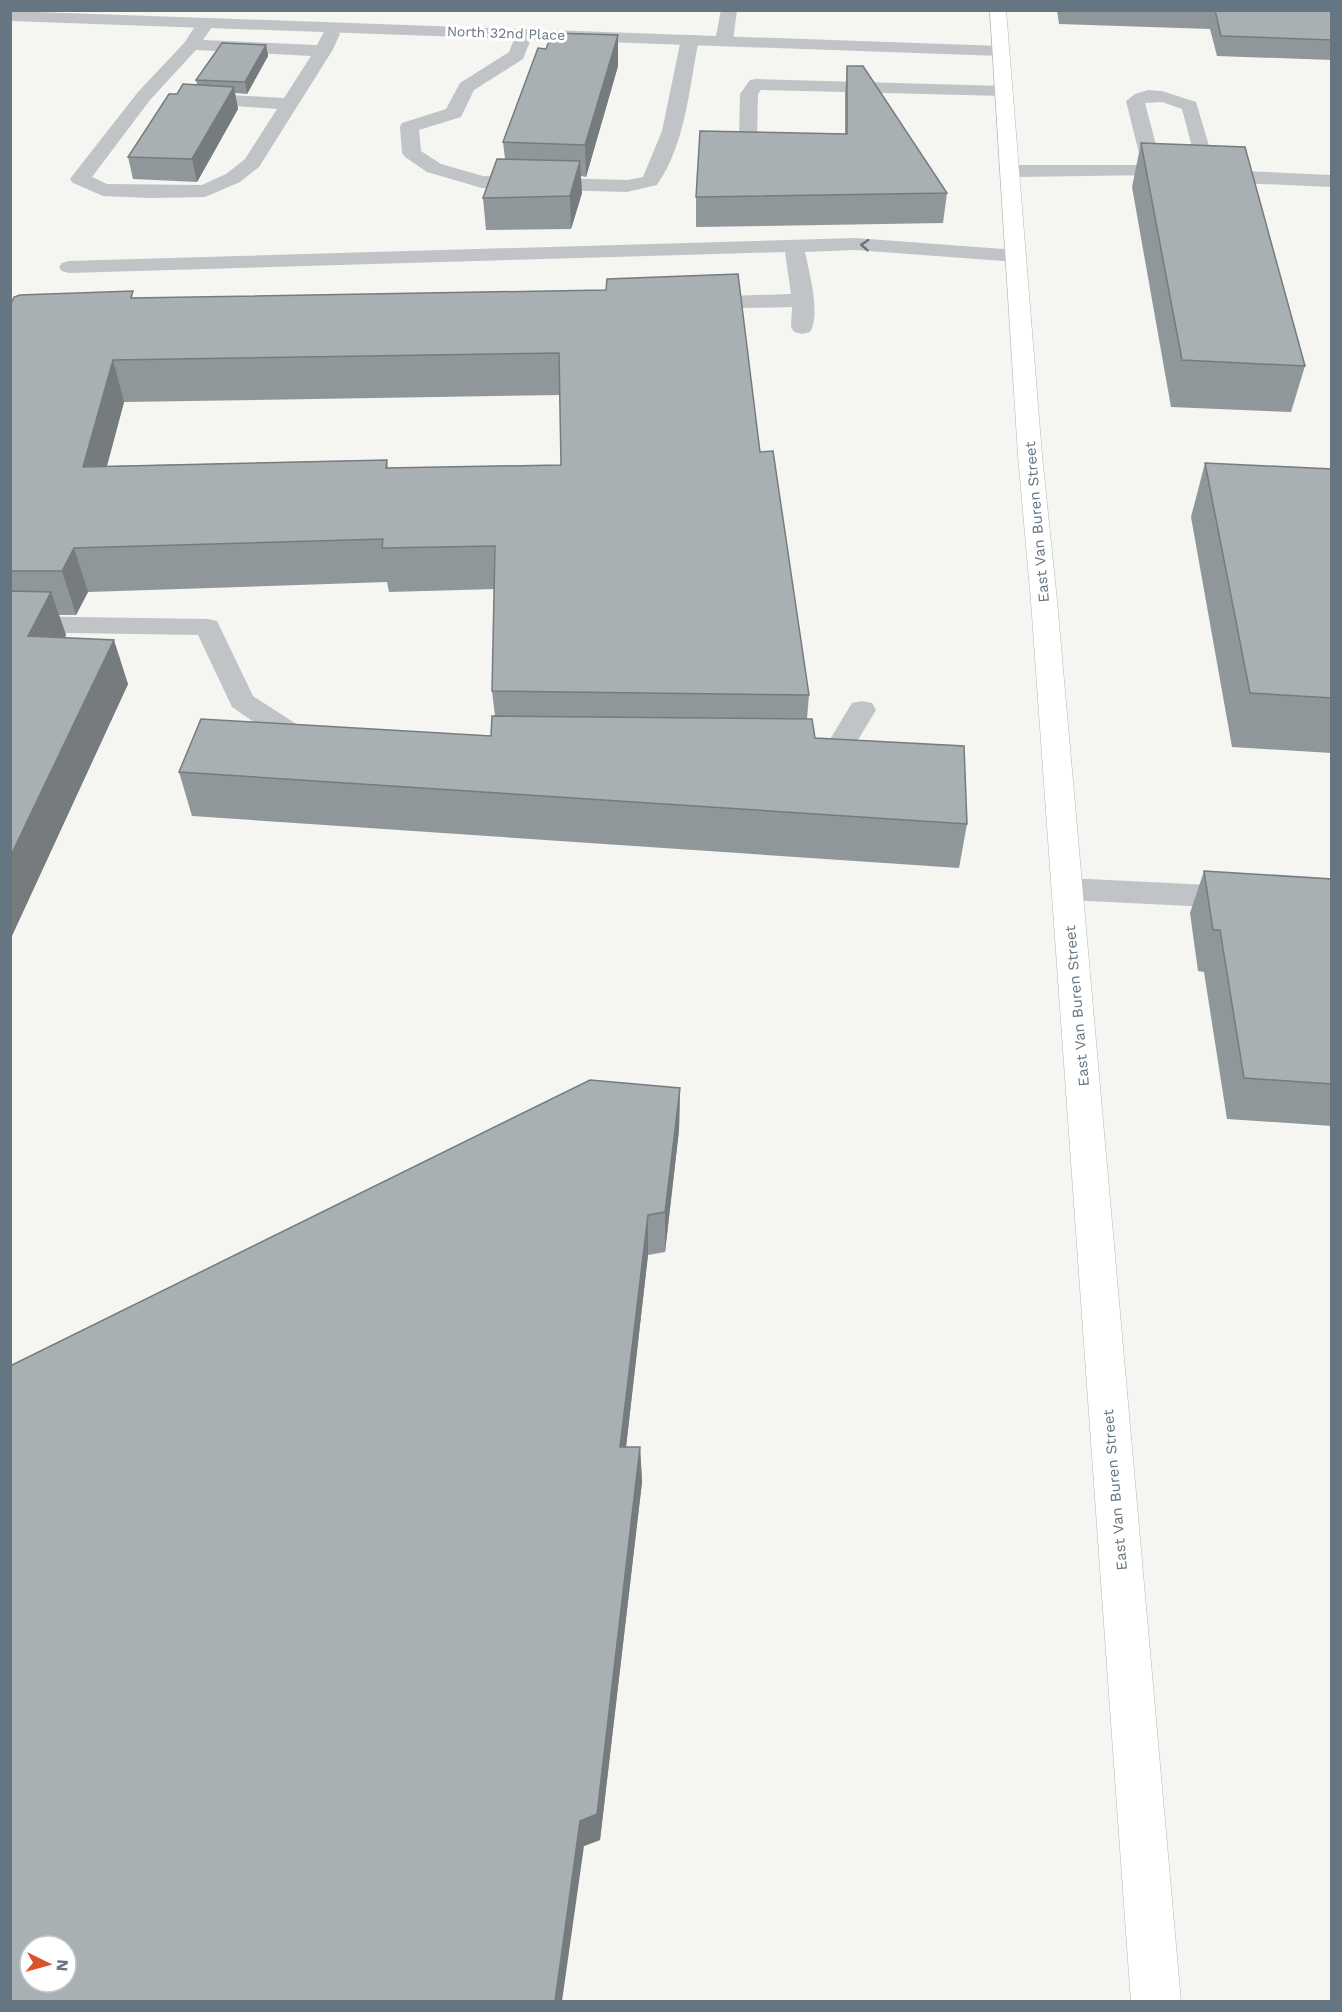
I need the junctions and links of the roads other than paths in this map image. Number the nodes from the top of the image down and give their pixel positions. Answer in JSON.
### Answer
{"nodes":[{"id":1,"x":729,"y":10,"type":"edge"},
{"id":2,"x":998,"y":10,"type":"edge"},
{"id":3,"x":10,"y":16,"type":"edge"},
{"id":4,"x":206,"y":22,"type":"junction"},
{"id":5,"x":335,"y":27,"type":"junction"},
{"id":6,"x":524,"y":34,"type":"junction"},
{"id":7,"x":690,"y":39,"type":"junction"},
{"id":8,"x":724,"y":41,"type":"junction"},
{"id":9,"x":190,"y":45,"type":"junction"},
{"id":10,"x":322,"y":51,"type":"junction"},
{"id":11,"x":1001,"y":51,"type":"junction"},
{"id":12,"x":1004,"y":91,"type":"junction"},
{"id":13,"x":144,"y":96,"type":"junction"},
{"id":14,"x":290,"y":104,"type":"junction"},
{"id":15,"x":748,"y":138,"type":"edge"},
{"id":16,"x":1010,"y":171,"type":"junction"},
{"id":17,"x":1332,"y":181,"type":"edge"},
{"id":18,"x":794,"y":246,"type":"junction"},
{"id":19,"x":1017,"y":256,"type":"junction"},
{"id":20,"x":69,"y":267,"type":"dead end"},
{"id":21,"x":803,"y":300,"type":"junction"},
{"id":22,"x":680,"y":304,"type":"edge"},
{"id":23,"x":802,"y":327,"type":"dead end"},
{"id":24,"x":10,"y":624,"type":"edge"},
{"id":25,"x":862,"y":710,"type":"dead end"},
{"id":26,"x":340,"y":741,"type":"edge"},
{"id":27,"x":778,"y":751,"type":"edge"},
{"id":28,"x":1067,"y":889,"type":"junction"},
{"id":29,"x":1332,"y":902,"type":"edge"},
{"id":30,"x":1156,"y":2001,"type":"edge"}],
"edges":[{"from":1,"to":8,"type":"street"},
{"from":2,"to":11,"type":"main road","name":"East Van Buren Street"},
{"from":3,"to":4,"type":"street","name":"North 32nd Place"},
{"from":4,"to":5,"type":"street","name":"North 32nd Place"},
{"from":4,"to":9,"type":"street"},
{"from":5,"to":6,"type":"street","name":"North 32nd Place"},
{"from":5,"to":10,"type":"street"},
{"from":6,"to":7,"type":"street","name":"North 32nd Place"},
{"from":6,"to":7,"type":"street"},
{"from":7,"to":8,"type":"street","name":"North 32nd Place"},
{"from":8,"to":11,"type":"street","name":"North 32nd Place"},
{"from":9,"to":10,"type":"street"},
{"from":9,"to":13,"type":"street"},
{"from":10,"to":14,"type":"street"},
{"from":11,"to":12,"type":"main road","name":"East Van Buren Street"},
{"from":12,"to":15,"type":"street"},
{"from":12,"to":16,"type":"main road","name":"East Van Buren Street"},
{"from":13,"to":14,"type":"street"},
{"from":13,"to":14,"type":"street"},
{"from":16,"to":17,"type":"street"},
{"from":16,"to":19,"type":"main road","name":"East Van Buren Street"},
{"from":19,"to":18,"type":"street","one_way":true},
{"from":18,"to":20,"type":"street"},
{"from":18,"to":21,"type":"street"},
{"from":19,"to":28,"type":"main road","name":"East Van Buren Street"},
{"from":21,"to":22,"type":"street"},
{"from":21,"to":23,"type":"street"},
{"from":24,"to":26,"type":"street"},
{"from":25,"to":27,"type":"street"},
{"from":28,"to":29,"type":"street"},
{"from":28,"to":30,"type":"main road","name":"East Van Buren Street"}]}
